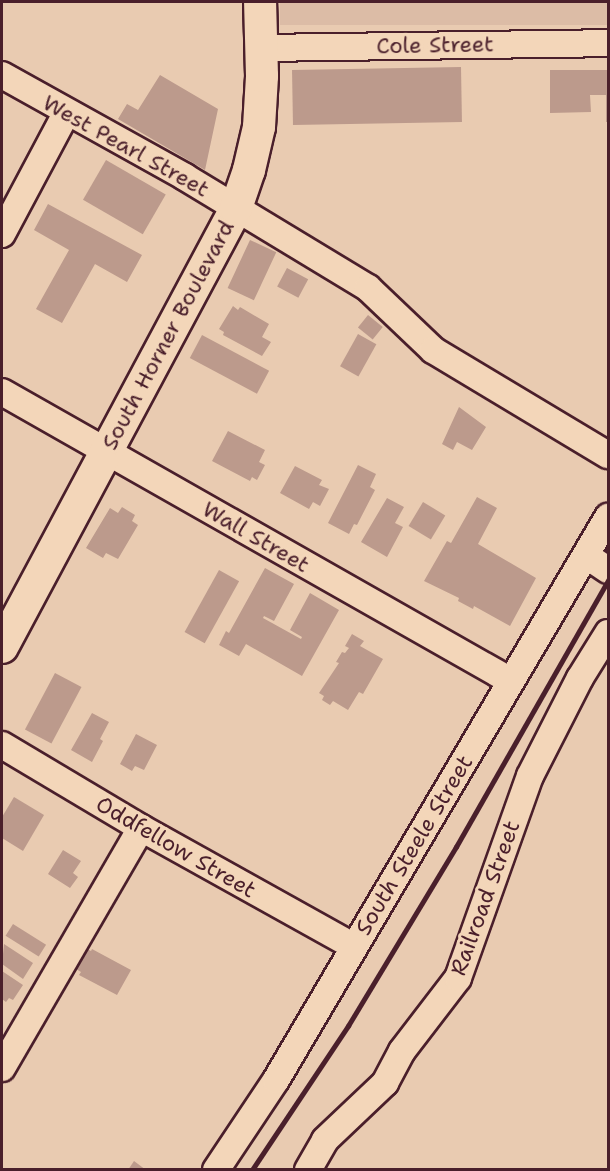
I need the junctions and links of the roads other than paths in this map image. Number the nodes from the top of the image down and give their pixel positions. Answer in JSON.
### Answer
{"nodes":[{"id":1,"x":260,"y":2,"type":"edge"},
{"id":2,"x":609,"y":43,"type":"edge"},
{"id":3,"x":261,"y":48,"type":"junction"},
{"id":4,"x":2,"y":75,"type":"edge"},
{"id":5,"x":67,"y":112,"type":"junction"},
{"id":6,"x":236,"y":208,"type":"junction"},
{"id":7,"x":2,"y":234,"type":"edge"},
{"id":8,"x":2,"y":392,"type":"edge"},
{"id":9,"x":106,"y":452,"type":"junction"},
{"id":10,"x":609,"y":455,"type":"edge"},
{"id":11,"x":609,"y":517,"type":"edge"},
{"id":12,"x":587,"y":556,"type":"junction"},
{"id":13,"x":609,"y":570,"type":"edge"},
{"id":14,"x":609,"y":633,"type":"edge"},
{"id":15,"x":2,"y":647,"type":"edge"},
{"id":16,"x":511,"y":681,"type":"junction"},
{"id":17,"x":2,"y":745,"type":"edge"},
{"id":18,"x":141,"y":828,"type":"junction"},
{"id":19,"x":352,"y":946,"type":"junction"},
{"id":20,"x":2,"y":1068,"type":"edge"},
{"id":21,"x":315,"y":1168,"type":"edge"},
{"id":22,"x":216,"y":1170,"type":"edge"}],
"edges":[{"from":1,"to":3,"type":"main road","name":"South Horner Boulevard"},
{"from":2,"to":3,"type":"street","name":"Cole Street"},
{"from":3,"to":6,"type":"main road","name":"South Horner Boulevard"},
{"from":4,"to":5,"type":"street","name":"West Pearl Street"},
{"from":5,"to":6,"type":"street","name":"West Pearl Street"},
{"from":5,"to":7,"type":"street"},
{"from":6,"to":9,"type":"main road","name":"South Horner Boulevard"},
{"from":6,"to":10,"type":"street","name":"West Pearl Street"},
{"from":8,"to":9,"type":"street","name":"Wall Street"},
{"from":9,"to":15,"type":"main road","name":"South Horner Boulevard"},
{"from":9,"to":16,"type":"street","name":"Wall Street"},
{"from":11,"to":12,"type":"street","name":"South Steele Street"},
{"from":12,"to":13,"type":"street"},
{"from":12,"to":16,"type":"street","name":"South Steele Street"},
{"from":14,"to":21,"type":"street","name":"Railroad Street"},
{"from":16,"to":19,"type":"street","name":"South Steele Street"},
{"from":17,"to":18,"type":"street","name":"Oddfellow Street"},
{"from":18,"to":19,"type":"street","name":"Oddfellow Street"},
{"from":18,"to":20,"type":"street"},
{"from":19,"to":22,"type":"street","name":"South Steele Street"}]}
